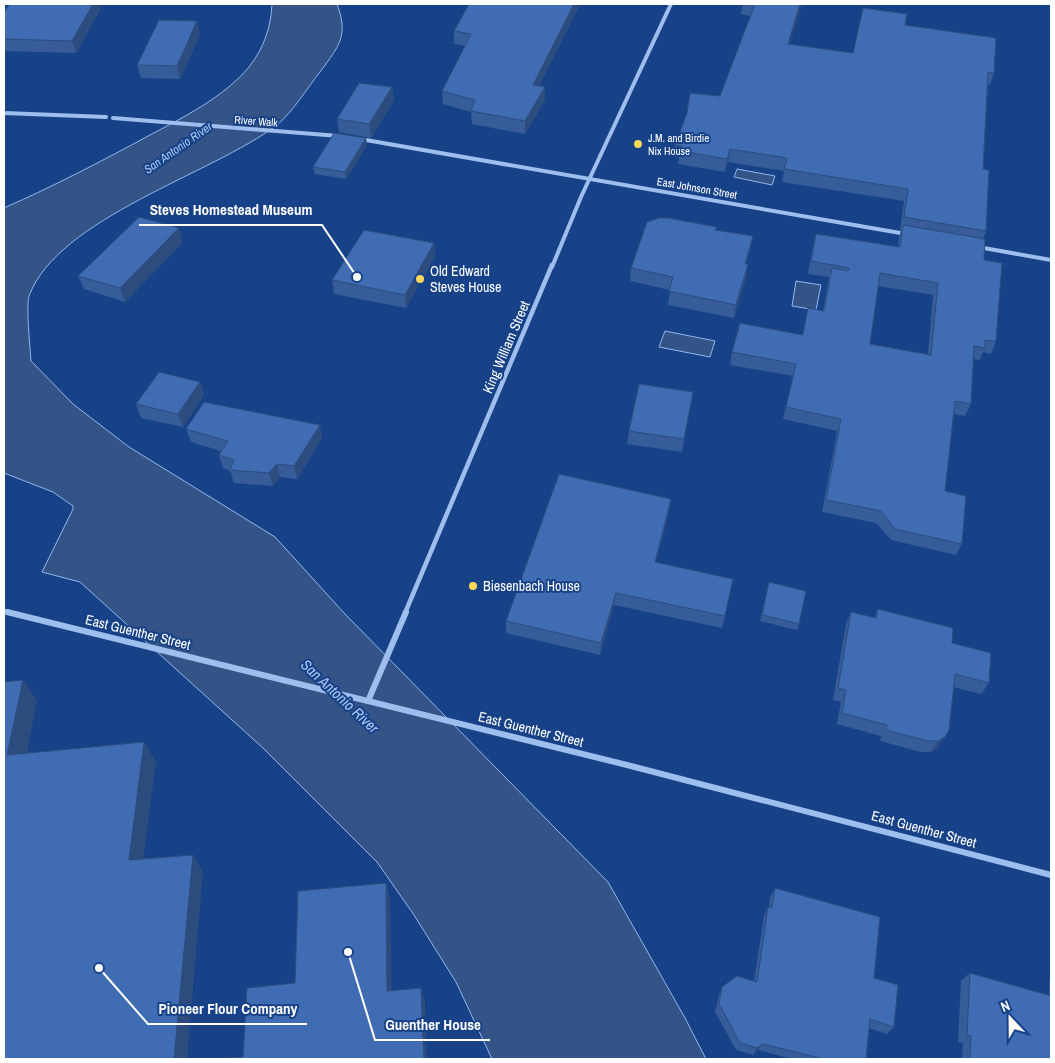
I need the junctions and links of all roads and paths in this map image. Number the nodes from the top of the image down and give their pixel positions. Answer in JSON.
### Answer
{"nodes":[{"id":1,"x":671,"y":4,"type":"edge"},
{"id":2,"x":4,"y":113,"type":"edge"},
{"id":3,"x":106,"y":117,"type":"dead end"},
{"id":4,"x":113,"y":118,"type":"dead end"},
{"id":5,"x":346,"y":137,"type":"edge"},
{"id":6,"x":352,"y":138,"type":"edge"},
{"id":7,"x":591,"y":179,"type":"junction"},
{"id":8,"x":910,"y":235,"type":"edge"},
{"id":9,"x":969,"y":245,"type":"edge"},
{"id":10,"x":1051,"y":260,"type":"edge"},
{"id":11,"x":4,"y":612,"type":"edge"},
{"id":12,"x":368,"y":701,"type":"junction"},
{"id":13,"x":1051,"y":874,"type":"edge"}],
"edges":[{"from":1,"to":7,"type":"street","name":"King William Street"},
{"from":2,"to":3,"type":"street"},
{"from":4,"to":5,"type":"street","name":"River Walk"},
{"from":6,"to":7,"type":"street","name":"East Johnson Street"},
{"from":7,"to":8,"type":"street","name":"East Johnson Street"},
{"from":7,"to":12,"type":"street","name":"King William Street"},
{"from":9,"to":10,"type":"street"},
{"from":11,"to":12,"type":"street","name":"East Guenther Street"},
{"from":12,"to":13,"type":"street","name":"East Guenther Street"}]}
